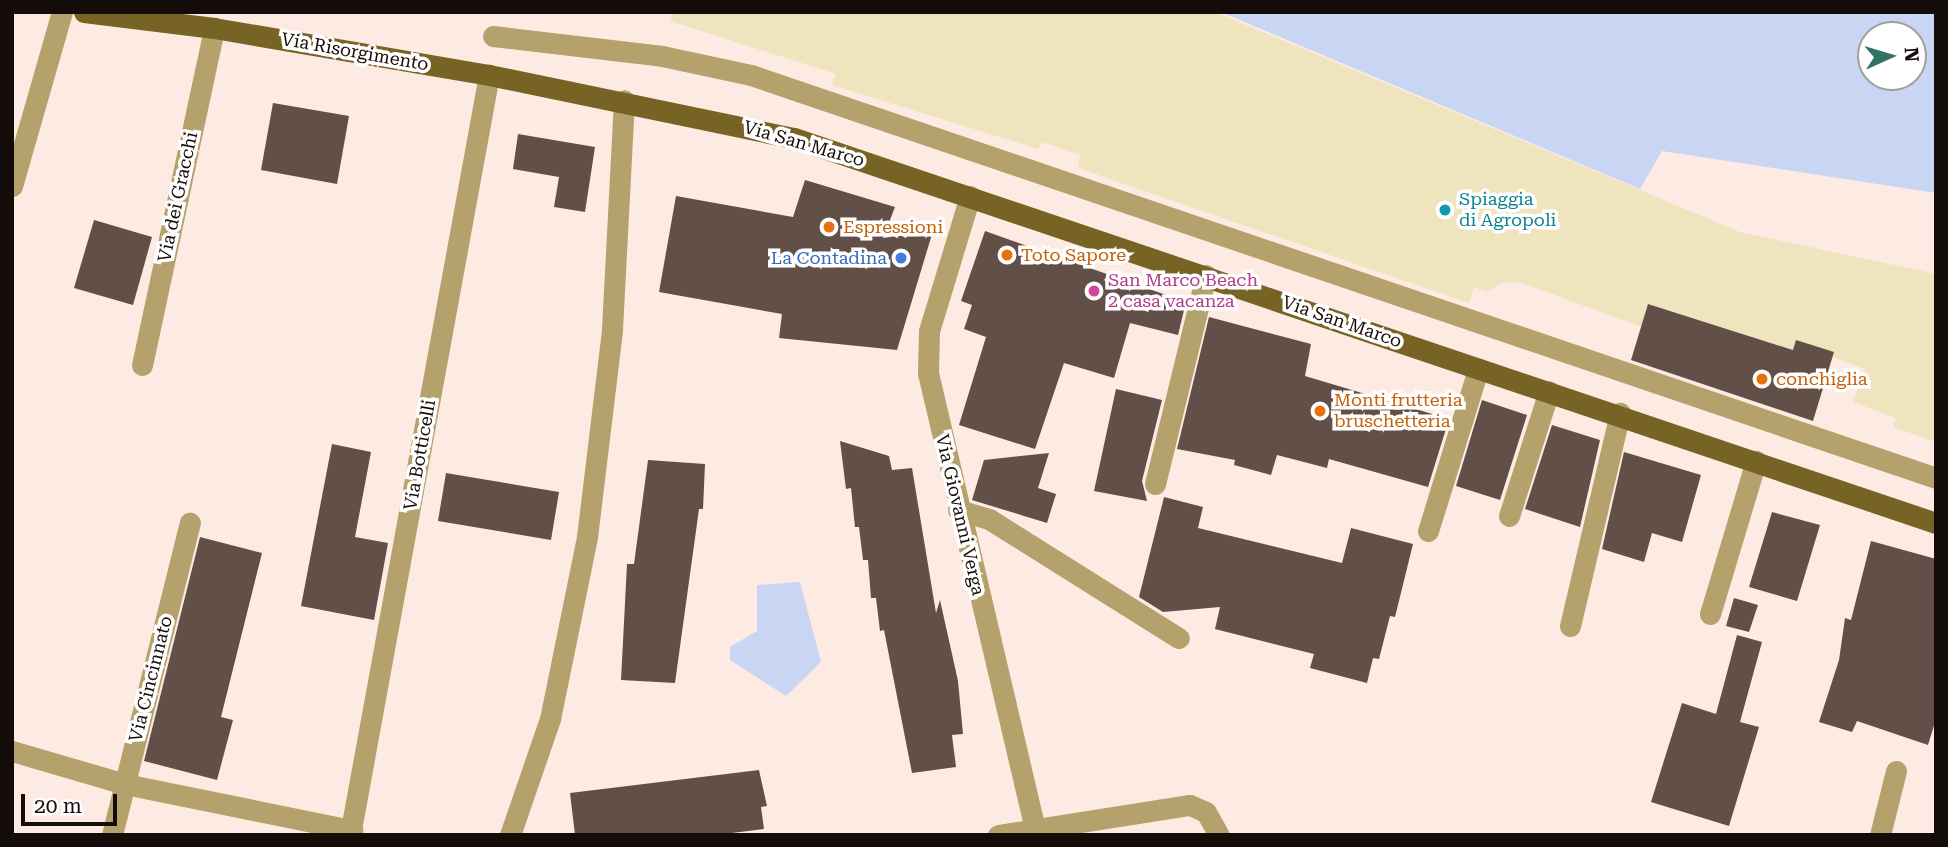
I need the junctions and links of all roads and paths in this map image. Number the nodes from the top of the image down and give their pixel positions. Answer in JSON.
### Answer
{"nodes":[{"id":1,"x":62,"y":12,"type":"edge"},
{"id":2,"x":84,"y":12,"type":"edge"},
{"id":3,"x":214,"y":28,"type":"junction"},
{"id":4,"x":493,"y":36,"type":"dead end"},
{"id":5,"x":489,"y":75,"type":"junction"},
{"id":6,"x":624,"y":100,"type":"junction"},
{"id":7,"x":12,"y":186,"type":"edge"},
{"id":8,"x":970,"y":197,"type":"junction"},
{"id":9,"x":1206,"y":275,"type":"junction"},
{"id":10,"x":142,"y":365,"type":"dead end"},
{"id":11,"x":1478,"y":369,"type":"junction"},
{"id":12,"x":1549,"y":391,"type":"junction"},
{"id":13,"x":1620,"y":414,"type":"junction"},
{"id":14,"x":1756,"y":461,"type":"junction"},
{"id":15,"x":1936,"y":478,"type":"edge"},
{"id":16,"x":1155,"y":484,"type":"dead end"},
{"id":17,"x":958,"y":510,"type":"junction"},
{"id":18,"x":1509,"y":516,"type":"dead end"},
{"id":19,"x":190,"y":523,"type":"dead end"},
{"id":20,"x":1936,"y":523,"type":"edge"},
{"id":21,"x":1428,"y":531,"type":"dead end"},
{"id":22,"x":1710,"y":614,"type":"dead end"},
{"id":23,"x":1570,"y":626,"type":"dead end"},
{"id":24,"x":1179,"y":638,"type":"dead end"},
{"id":25,"x":12,"y":751,"type":"edge"},
{"id":26,"x":1896,"y":771,"type":"dead end"},
{"id":27,"x":125,"y":784,"type":"junction"},
{"id":28,"x":351,"y":832,"type":"edge"},
{"id":29,"x":1036,"y":832,"type":"edge"},
{"id":30,"x":112,"y":835,"type":"edge"},
{"id":31,"x":510,"y":835,"type":"edge"},
{"id":32,"x":998,"y":835,"type":"edge"},
{"id":33,"x":1219,"y":835,"type":"edge"},
{"id":34,"x":1880,"y":835,"type":"edge"}],
"edges":[{"from":1,"to":7,"type":"street"},
{"from":2,"to":3,"type":"main road","name":"Via Risorgimento"},
{"from":3,"to":5,"type":"main road","name":"Via Risorgimento"},
{"from":3,"to":10,"type":"street","name":"Via dei Gracchi"},
{"from":4,"to":15,"type":"street"},
{"from":5,"to":6,"type":"main road","name":"Via Risorgimento"},
{"from":5,"to":28,"type":"street","name":"Via Botticelli"},
{"from":6,"to":8,"type":"main road","name":"Via San Marco"},
{"from":6,"to":31,"type":"street"},
{"from":8,"to":9,"type":"main road","name":"Via San Marco"},
{"from":8,"to":17,"type":"street","name":"Via Giovanni Verga"},
{"from":9,"to":11,"type":"main road","name":"Via San Marco"},
{"from":9,"to":16,"type":"street"},
{"from":11,"to":12,"type":"main road","name":"Via San Marco"},
{"from":11,"to":21,"type":"street"},
{"from":12,"to":13,"type":"main road","name":"Via San Marco"},
{"from":12,"to":18,"type":"street"},
{"from":13,"to":14,"type":"main road","name":"Via San Marco"},
{"from":13,"to":23,"type":"street"},
{"from":14,"to":20,"type":"main road","name":"Via San Marco"},
{"from":14,"to":22,"type":"street"},
{"from":17,"to":24,"type":"street"},
{"from":17,"to":29,"type":"street","name":"Via Giovanni Verga"},
{"from":19,"to":27,"type":"street","name":"Via Cincinnato"},
{"from":25,"to":27,"type":"street"},
{"from":26,"to":34,"type":"street"},
{"from":27,"to":28,"type":"street"},
{"from":27,"to":30,"type":"street","name":"Via Cincinnato"},
{"from":29,"to":32,"type":"street"},
{"from":29,"to":33,"type":"street"}]}
